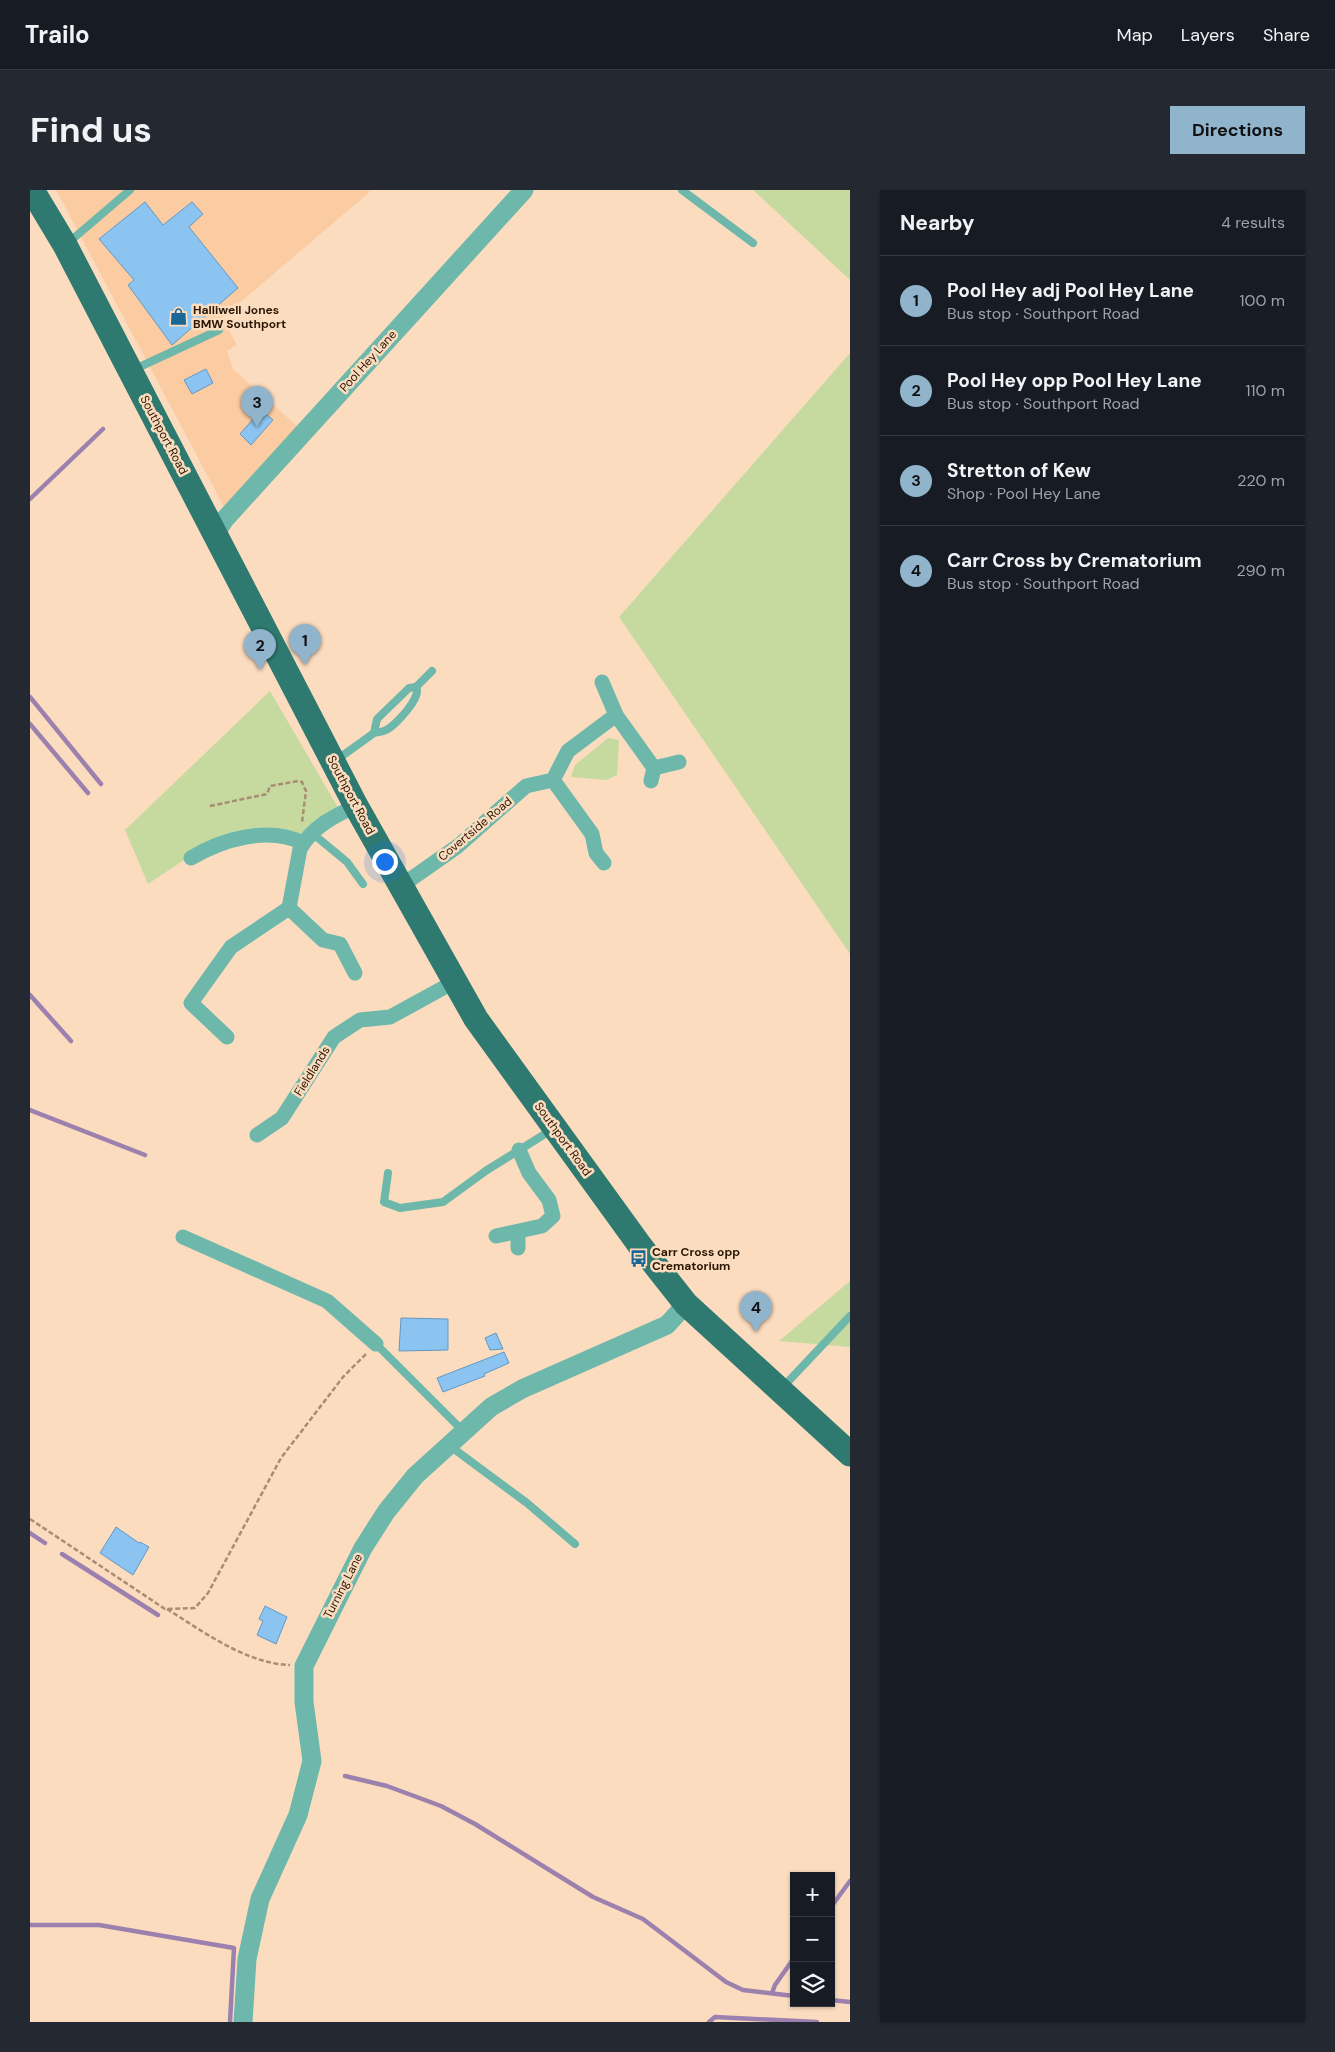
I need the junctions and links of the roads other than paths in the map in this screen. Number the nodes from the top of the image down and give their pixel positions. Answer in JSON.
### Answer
{"nodes":[{"id":1,"x":32,"y":190,"type":"edge"},
{"id":2,"x":130,"y":190,"type":"edge"},
{"id":3,"x":524,"y":190,"type":"edge"},
{"id":4,"x":682,"y":190,"type":"edge"},
{"id":5,"x":752,"y":243,"type":"dead end"},
{"id":6,"x":65,"y":245,"type":"junction"},
{"id":7,"x":218,"y":330,"type":"dead end"},
{"id":8,"x":130,"y":371,"type":"junction"},
{"id":9,"x":215,"y":534,"type":"junction"},
{"id":10,"x":432,"y":671,"type":"dead end"},
{"id":11,"x":602,"y":682,"type":"dead end"},
{"id":12,"x":416,"y":687,"type":"junction"},
{"id":13,"x":616,"y":715,"type":"junction"},
{"id":14,"x":374,"y":733,"type":"junction"},
{"id":15,"x":333,"y":762,"type":"junction"},
{"id":16,"x":679,"y":762,"type":"dead end"},
{"id":17,"x":553,"y":780,"type":"junction"},
{"id":18,"x":356,"y":806,"type":"junction"},
{"id":19,"x":307,"y":838,"type":"junction"},
{"id":20,"x":192,"y":858,"type":"dead end"},
{"id":21,"x":604,"y":863,"type":"dead end"},
{"id":22,"x":363,"y":884,"type":"dead end"},
{"id":23,"x":400,"y":886,"type":"junction"},
{"id":24,"x":289,"y":908,"type":"junction"},
{"id":25,"x":354,"y":972,"type":"dead end"},
{"id":26,"x":454,"y":982,"type":"junction"},
{"id":27,"x":227,"y":1037,"type":"dead end"},
{"id":28,"x":555,"y":1128,"type":"junction"},
{"id":29,"x":257,"y":1135,"type":"dead end"},
{"id":30,"x":519,"y":1150,"type":"junction"},
{"id":31,"x":388,"y":1172,"type":"dead end"},
{"id":32,"x":183,"y":1236,"type":"dead end"},
{"id":33,"x":496,"y":1236,"type":"dead end"},
{"id":34,"x":686,"y":1304,"type":"junction"},
{"id":35,"x":850,"y":1316,"type":"edge"},
{"id":36,"x":376,"y":1344,"type":"joint"},
{"id":37,"x":780,"y":1390,"type":"junction"},
{"id":38,"x":463,"y":1431,"type":"junction"},
{"id":39,"x":449,"y":1444,"type":"junction"},
{"id":40,"x":850,"y":1454,"type":"edge"},
{"id":41,"x":575,"y":1544,"type":"dead end"},
{"id":42,"x":243,"y":2022,"type":"edge"}],
"edges":[{"from":1,"to":6,"type":"highway","name":"Southport Road"},
{"from":2,"to":6,"type":"lane"},
{"from":3,"to":9,"type":"street","name":"Pool Hey Lane"},
{"from":4,"to":5,"type":"lane"},
{"from":6,"to":8,"type":"highway","name":"Southport Road"},
{"from":7,"to":8,"type":"lane"},
{"from":8,"to":9,"type":"highway","name":"Southport Road"},
{"from":9,"to":15,"type":"highway","name":"Southport Road"},
{"from":10,"to":12,"type":"lane"},
{"from":11,"to":13,"type":"street"},
{"from":12,"to":14,"type":"lane"},
{"from":12,"to":14,"type":"lane"},
{"from":13,"to":16,"type":"street"},
{"from":13,"to":17,"type":"street"},
{"from":14,"to":15,"type":"lane"},
{"from":15,"to":18,"type":"highway","name":"Southport Road"},
{"from":17,"to":21,"type":"street"},
{"from":17,"to":23,"type":"street","name":"Covertside Road"},
{"from":18,"to":19,"type":"street"},
{"from":18,"to":23,"type":"highway","name":"Southport Road"},
{"from":19,"to":20,"type":"street"},
{"from":19,"to":22,"type":"lane"},
{"from":19,"to":24,"type":"street"},
{"from":23,"to":26,"type":"highway","name":"Southport Road"},
{"from":24,"to":25,"type":"street"},
{"from":24,"to":27,"type":"street"},
{"from":26,"to":28,"type":"highway","name":"Southport Road"},
{"from":26,"to":29,"type":"street","name":"Fieldlands"},
{"from":28,"to":30,"type":"lane"},
{"from":28,"to":34,"type":"highway","name":"Southport Road"},
{"from":30,"to":31,"type":"lane"},
{"from":30,"to":33,"type":"street"},
{"from":32,"to":36,"type":"street"},
{"from":34,"to":37,"type":"highway","name":"Southport Road"},
{"from":34,"to":38,"type":"street","name":"Turning Lane"},
{"from":35,"to":37,"type":"lane"},
{"from":36,"to":38,"type":"lane"},
{"from":37,"to":40,"type":"highway","name":"Southport Road"},
{"from":38,"to":39,"type":"street","name":"Turning Lane"},
{"from":39,"to":41,"type":"lane"},
{"from":39,"to":42,"type":"street","name":"Turning Lane"}]}
